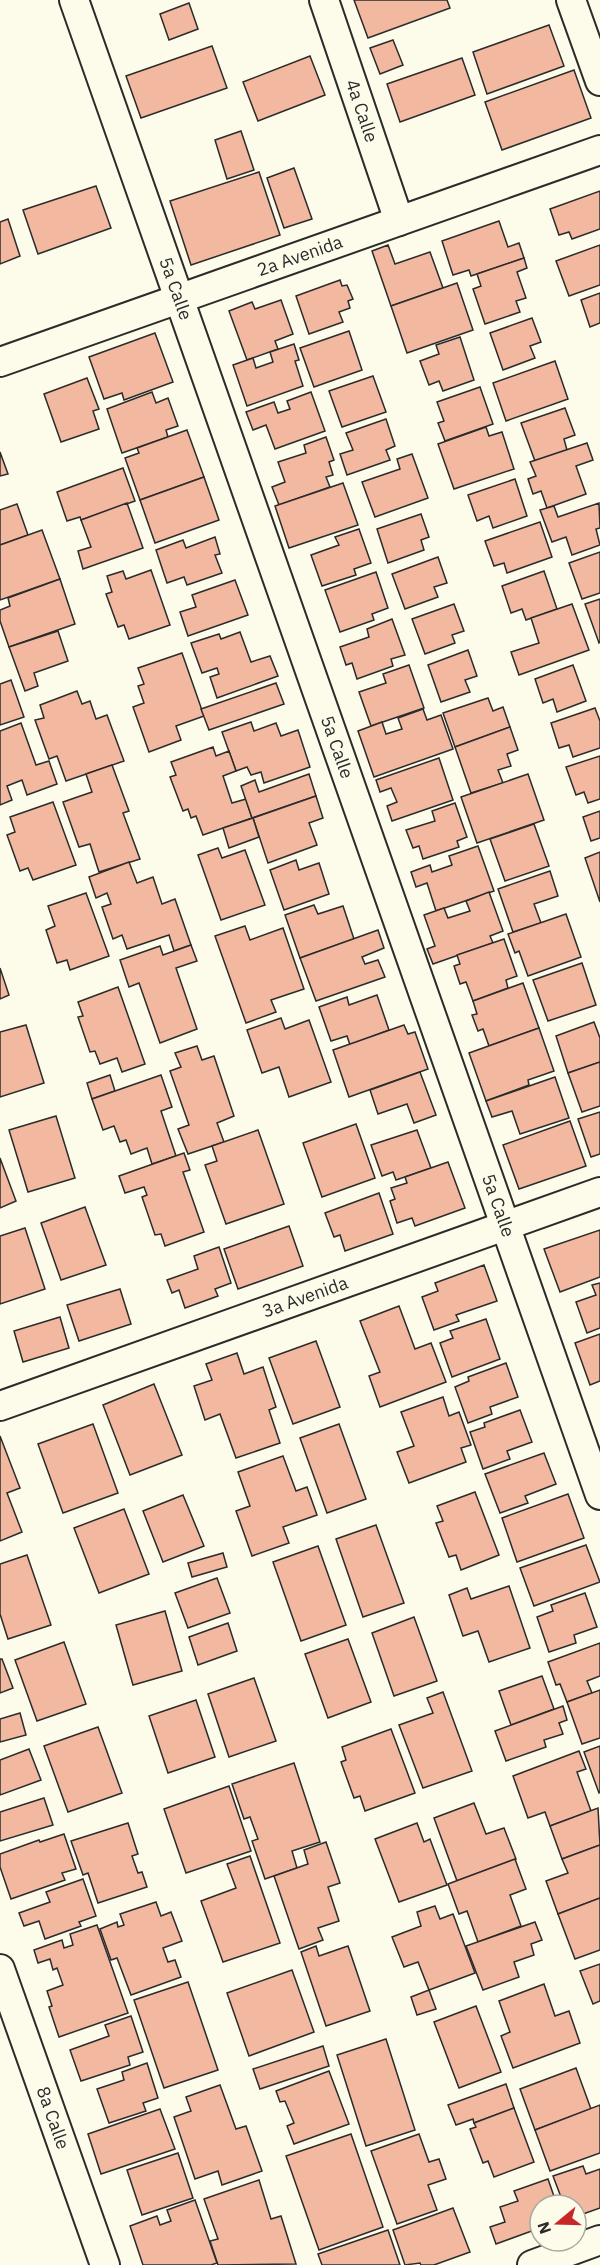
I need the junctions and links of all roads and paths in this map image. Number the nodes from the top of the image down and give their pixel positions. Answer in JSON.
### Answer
{"nodes":[{"id":1,"x":75,"y":0,"type":"edge"},
{"id":2,"x":324,"y":0,"type":"edge"},
{"id":3,"x":571,"y":0,"type":"edge"},
{"id":4,"x":600,"y":81,"type":"edge"},
{"id":5,"x":600,"y":150,"type":"edge"},
{"id":6,"x":399,"y":221,"type":"junction"},
{"id":7,"x":179,"y":298,"type":"junction"},
{"id":8,"x":0,"y":362,"type":"edge"},
{"id":9,"x":600,"y":1192,"type":"edge"},
{"id":10,"x":506,"y":1226,"type":"junction"},
{"id":11,"x":5,"y":1405,"type":"edge"},
{"id":12,"x":600,"y":1495,"type":"edge"},
{"id":13,"x":0,"y":1969,"type":"edge"},
{"id":14,"x":600,"y":2240,"type":"edge"},
{"id":15,"x":105,"y":2265,"type":"edge"},
{"id":16,"x":532,"y":2265,"type":"edge"}],
"edges":[{"from":1,"to":7,"type":"street","name":"5a Calle"},
{"from":2,"to":6,"type":"street","name":"4a Calle"},
{"from":3,"to":4,"type":"street"},
{"from":5,"to":6,"type":"street","name":"2a Avenida"},
{"from":6,"to":7,"type":"street","name":"2a Avenida"},
{"from":7,"to":8,"type":"street","name":"2a Avenida"},
{"from":7,"to":10,"type":"street","name":"5a Calle"},
{"from":9,"to":10,"type":"street","name":"3a Avenida"},
{"from":10,"to":11,"type":"street","name":"3a Avenida"},
{"from":10,"to":12,"type":"street","name":"5a Calle"},
{"from":13,"to":15,"type":"street","name":"8a Calle"},
{"from":14,"to":16,"type":"street"}]}
